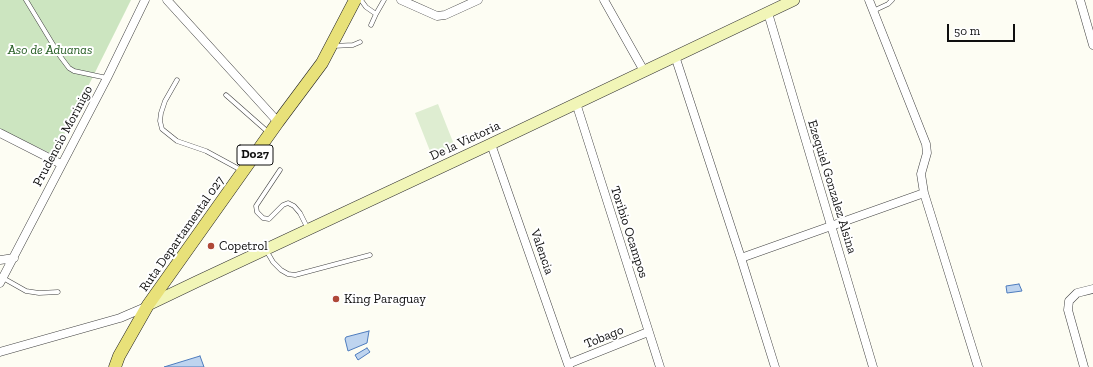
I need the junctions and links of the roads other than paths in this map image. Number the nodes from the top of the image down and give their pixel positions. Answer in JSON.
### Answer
{"nodes":[{"id":1,"x":26,"y":0,"type":"edge"},
{"id":2,"x":145,"y":0,"type":"edge"},
{"id":3,"x":167,"y":0,"type":"edge"},
{"id":4,"x":355,"y":0,"type":"edge"},
{"id":5,"x":361,"y":0,"type":"edge"},
{"id":6,"x":384,"y":0,"type":"edge"},
{"id":7,"x":401,"y":0,"type":"edge"},
{"id":8,"x":478,"y":0,"type":"edge"},
{"id":9,"x":604,"y":0,"type":"edge"},
{"id":10,"x":794,"y":0,"type":"edge"},
{"id":11,"x":869,"y":0,"type":"edge"},
{"id":12,"x":892,"y":0,"type":"edge"},
{"id":13,"x":1080,"y":0,"type":"edge"},
{"id":14,"x":873,"y":11,"type":"junction"},
{"id":15,"x":768,"y":13,"type":"junction"},
{"id":16,"x":376,"y":14,"type":"junction"},
{"id":17,"x":371,"y":25,"type":"dead end"},
{"id":18,"x":360,"y":42,"type":"dead end"},
{"id":19,"x":331,"y":46,"type":"junction"},
{"id":20,"x":1093,"y":46,"type":"edge"},
{"id":21,"x":676,"y":56,"type":"junction"},
{"id":22,"x":644,"y":71,"type":"junction"},
{"id":23,"x":107,"y":78,"type":"junction"},
{"id":24,"x":177,"y":80,"type":"dead end"},
{"id":25,"x":226,"y":95,"type":"dead end"},
{"id":26,"x":576,"y":103,"type":"junction"},
{"id":27,"x":278,"y":122,"type":"junction"},
{"id":28,"x":0,"y":133,"type":"edge"},
{"id":29,"x":270,"y":134,"type":"junction"},
{"id":30,"x":492,"y":144,"type":"junction"},
{"id":31,"x":61,"y":164,"type":"junction"},
{"id":32,"x":280,"y":170,"type":"dead end"},
{"id":33,"x":244,"y":171,"type":"junction"},
{"id":34,"x":924,"y":193,"type":"junction"},
{"id":35,"x":831,"y":226,"type":"junction"},
{"id":36,"x":308,"y":229,"type":"junction"},
{"id":37,"x":265,"y":249,"type":"junction"},
{"id":38,"x":370,"y":255,"type":"dead end"},
{"id":39,"x":14,"y":258,"type":"junction"},
{"id":40,"x":741,"y":258,"type":"junction"},
{"id":41,"x":0,"y":260,"type":"edge"},
{"id":42,"x":1,"y":281,"type":"edge"},
{"id":43,"x":1093,"y":289,"type":"edge"},
{"id":44,"x":58,"y":292,"type":"dead end"},
{"id":45,"x":148,"y":306,"type":"junction"},
{"id":46,"x":648,"y":332,"type":"junction"},
{"id":47,"x":0,"y":352,"type":"edge"},
{"id":48,"x":569,"y":365,"type":"edge"},
{"id":49,"x":115,"y":367,"type":"edge"},
{"id":50,"x":660,"y":367,"type":"edge"},
{"id":51,"x":775,"y":367,"type":"edge"},
{"id":52,"x":873,"y":367,"type":"edge"},
{"id":53,"x":978,"y":367,"type":"edge"},
{"id":54,"x":1084,"y":367,"type":"edge"}],
"edges":[{"from":1,"to":23,"type":"lane"},
{"from":2,"to":23,"type":"street","name":"Prudencio Morinigo"},
{"from":3,"to":27,"type":"street"},
{"from":4,"to":19,"type":"main road","name":"Ruta Departamental 027","number":"D027"},
{"from":5,"to":16,"type":"lane"},
{"from":6,"to":16,"type":"lane"},
{"from":7,"to":8,"type":"street"},
{"from":9,"to":22,"type":"street"},
{"from":10,"to":15,"type":"main road","name":"De la Victoria"},
{"from":11,"to":14,"type":"street"},
{"from":12,"to":14,"type":"lane"},
{"from":13,"to":20,"type":"street"},
{"from":14,"to":34,"type":"street"},
{"from":15,"to":21,"type":"main road","name":"De la Victoria"},
{"from":15,"to":35,"type":"street","name":"Ezequiel Gonzalez Alsina"},
{"from":16,"to":17,"type":"lane"},
{"from":18,"to":19,"type":"lane"},
{"from":19,"to":27,"type":"main road","name":"Ruta Departamental 027","number":"D027"},
{"from":21,"to":22,"type":"main road","name":"De la Victoria"},
{"from":21,"to":40,"type":"street"},
{"from":22,"to":26,"type":"main road","name":"De la Victoria"},
{"from":23,"to":31,"type":"street","name":"Prudencio Morinigo"},
{"from":24,"to":33,"type":"lane"},
{"from":25,"to":29,"type":"lane"},
{"from":26,"to":30,"type":"main road","name":"De la Victoria"},
{"from":26,"to":46,"type":"street","name":"Toribio Ocampos"},
{"from":27,"to":29,"type":"main road","name":"Ruta Departamental 027","number":"D027"},
{"from":28,"to":31,"type":"street"},
{"from":29,"to":33,"type":"main road","name":"Ruta Departamental 027","number":"D027"},
{"from":30,"to":36,"type":"main road","name":"De la Victoria"},
{"from":30,"to":48,"type":"street","name":"Valencia"},
{"from":31,"to":39,"type":"street","name":"Prudencio Morinigo"},
{"from":32,"to":36,"type":"lane"},
{"from":33,"to":45,"type":"main road","name":"Ruta Departamental 027","number":"D027"},
{"from":34,"to":35,"type":"street"},
{"from":34,"to":53,"type":"street"},
{"from":35,"to":40,"type":"street"},
{"from":35,"to":52,"type":"street","name":"Ezequiel Gonzalez Alsina"},
{"from":36,"to":37,"type":"main road","name":"De la Victoria"},
{"from":37,"to":38,"type":"lane"},
{"from":37,"to":45,"type":"main road","name":"De la Victoria"},
{"from":39,"to":41,"type":"street"},
{"from":39,"to":42,"type":"street","name":"Prudencio Morinigo"},
{"from":40,"to":51,"type":"street"},
{"from":42,"to":44,"type":"lane"},
{"from":43,"to":54,"type":"street"},
{"from":45,"to":47,"type":"street"},
{"from":45,"to":49,"type":"main road","name":"Ruta Departamental 027","number":"D027"},
{"from":46,"to":48,"type":"street","name":"Tobago"},
{"from":46,"to":50,"type":"street","name":"Toribio Ocampos"}]}
